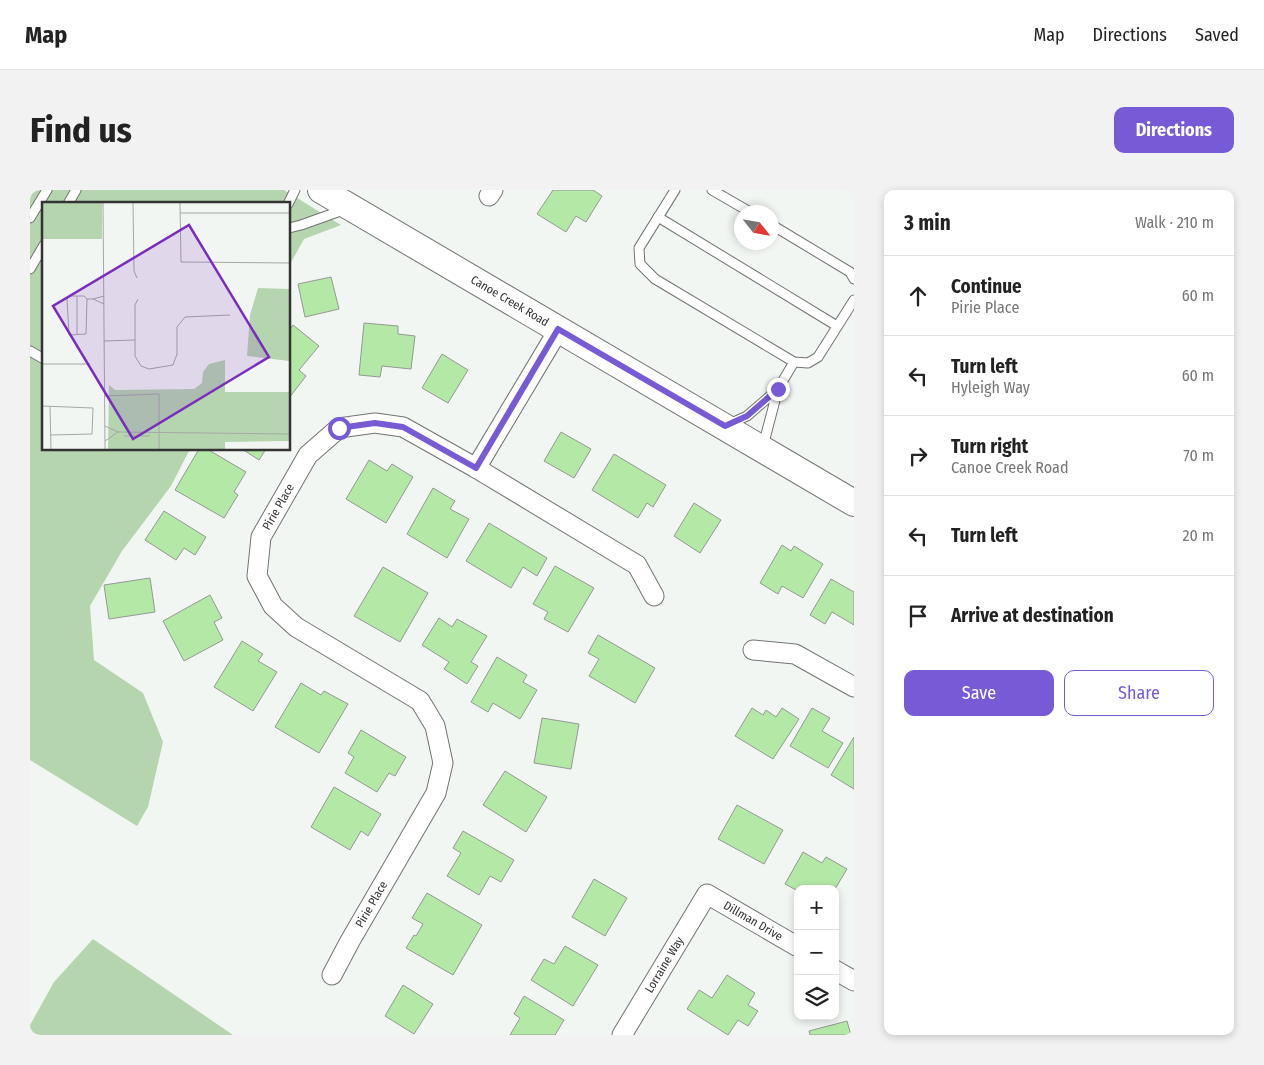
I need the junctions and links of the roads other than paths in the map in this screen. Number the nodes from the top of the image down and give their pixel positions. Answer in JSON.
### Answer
{"nodes":[{"id":1,"x":47,"y":190,"type":"edge"},
{"id":2,"x":76,"y":190,"type":"edge"},
{"id":3,"x":295,"y":190,"type":"edge"},
{"id":4,"x":321,"y":190,"type":"edge"},
{"id":5,"x":675,"y":190,"type":"edge"},
{"id":6,"x":712,"y":190,"type":"edge"},
{"id":7,"x":69,"y":202,"type":"edge"},
{"id":8,"x":289,"y":202,"type":"edge"},
{"id":9,"x":738,"y":205,"type":"edge"},
{"id":10,"x":351,"y":208,"type":"junction"},
{"id":11,"x":658,"y":217,"type":"junction"},
{"id":12,"x":30,"y":218,"type":"edge"},
{"id":13,"x":290,"y":228,"type":"edge"},
{"id":14,"x":779,"y":229,"type":"edge"},
{"id":15,"x":42,"y":248,"type":"edge"},
{"id":16,"x":30,"y":269,"type":"edge"},
{"id":17,"x":854,"y":279,"type":"edge"},
{"id":18,"x":854,"y":300,"type":"edge"},
{"id":19,"x":837,"y":326,"type":"junction"},
{"id":20,"x":558,"y":329,"type":"junction"},
{"id":21,"x":30,"y":351,"type":"edge"},
{"id":22,"x":42,"y":358,"type":"edge"},
{"id":23,"x":794,"y":362,"type":"junction"},
{"id":24,"x":778,"y":389,"type":"junction"},
{"id":25,"x":725,"y":426,"type":"junction"},
{"id":26,"x":763,"y":448,"type":"junction"},
{"id":27,"x":476,"y":468,"type":"junction"},
{"id":28,"x":854,"y":503,"type":"edge"},
{"id":29,"x":654,"y":596,"type":"dead end"},
{"id":30,"x":753,"y":650,"type":"dead end"},
{"id":31,"x":854,"y":687,"type":"edge"},
{"id":32,"x":707,"y":894,"type":"joint"},
{"id":33,"x":794,"y":945,"type":"edge"},
{"id":34,"x":839,"y":972,"type":"edge"},
{"id":35,"x":332,"y":975,"type":"dead end"},
{"id":36,"x":854,"y":981,"type":"edge"},
{"id":37,"x":622,"y":1035,"type":"edge"}],
"edges":[{"from":1,"to":12,"type":"lane"},
{"from":2,"to":7,"type":"lane"},
{"from":3,"to":8,"type":"lane"},
{"from":4,"to":10,"type":"main road","name":"Canoe Creek Road"},
{"from":5,"to":11,"type":"lane"},
{"from":6,"to":9,"type":"lane"},
{"from":10,"to":13,"type":"lane"},
{"from":10,"to":20,"type":"main road","name":"Canoe Creek Road"},
{"from":11,"to":19,"type":"lane"},
{"from":11,"to":23,"type":"lane"},
{"from":14,"to":17,"type":"lane"},
{"from":15,"to":16,"type":"lane"},
{"from":18,"to":19,"type":"lane"},
{"from":19,"to":23,"type":"lane"},
{"from":20,"to":25,"type":"main road","name":"Canoe Creek Road"},
{"from":20,"to":27,"type":"street"},
{"from":21,"to":22,"type":"lane"},
{"from":23,"to":24,"type":"lane"},
{"from":24,"to":25,"type":"lane"},
{"from":24,"to":26,"type":"lane"},
{"from":25,"to":26,"type":"main road","name":"Canoe Creek Road"},
{"from":26,"to":28,"type":"main road","name":"Canoe Creek Road"},
{"from":27,"to":29,"type":"street","name":"Pirie Place"},
{"from":27,"to":35,"type":"street","name":"Pirie Place"},
{"from":30,"to":31,"type":"street"},
{"from":32,"to":33,"type":"street","name":"Dillman Drive"},
{"from":32,"to":37,"type":"street","name":"Lorraine Way"},
{"from":34,"to":36,"type":"street"}]}
